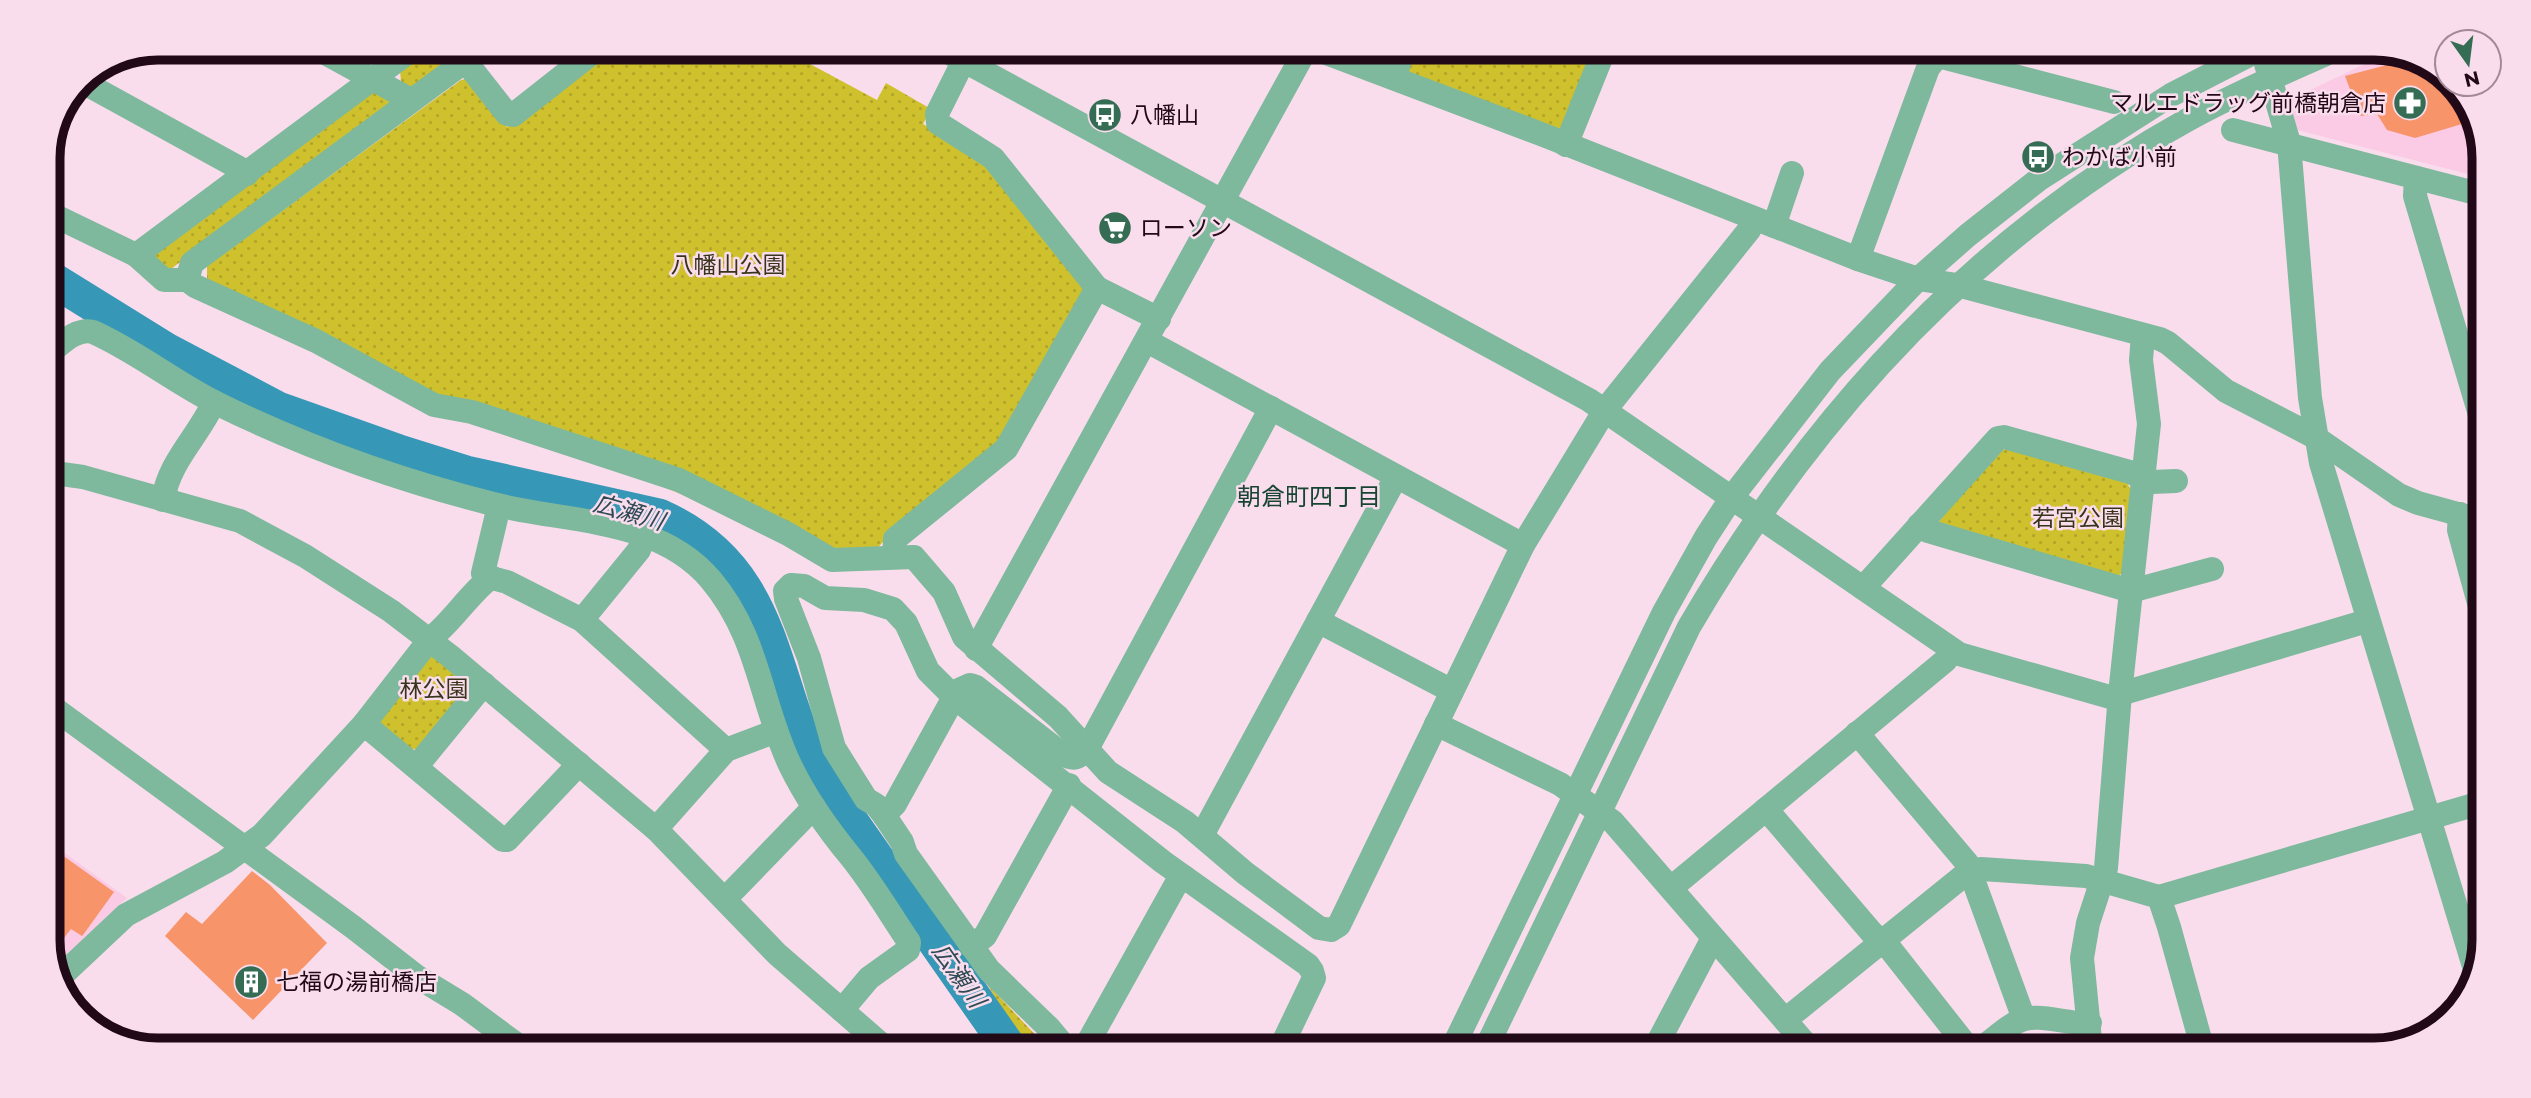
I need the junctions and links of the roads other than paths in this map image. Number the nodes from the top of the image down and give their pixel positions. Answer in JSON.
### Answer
{"nodes":[{"id":1,"x":338,"y":60,"type":"edge"},
{"id":2,"x":398,"y":60,"type":"edge"},
{"id":3,"x":468,"y":60,"type":"edge"},
{"id":4,"x":478,"y":60,"type":"edge"},
{"id":5,"x":583,"y":60,"type":"edge"},
{"id":6,"x":953,"y":60,"type":"edge"},
{"id":7,"x":963,"y":60,"type":"edge"},
{"id":8,"x":1300,"y":60,"type":"edge"},
{"id":9,"x":1345,"y":60,"type":"edge"},
{"id":10,"x":1401,"y":60,"type":"edge"},
{"id":11,"x":1600,"y":60,"type":"edge"},
{"id":12,"x":1932,"y":60,"type":"edge"},
{"id":13,"x":1957,"y":60,"type":"edge"},
{"id":14,"x":2239,"y":60,"type":"edge"},
{"id":15,"x":2298,"y":60,"type":"edge"},
{"id":16,"x":2267,"y":66,"type":"edge"},
{"id":17,"x":1394,"y":78,"type":"junction"},
{"id":18,"x":373,"y":79,"type":"junction"},
{"id":19,"x":91,"y":86,"type":"edge"},
{"id":20,"x":411,"y":100,"type":"junction"},
{"id":21,"x":2114,"y":102,"type":"dead end"},
{"id":22,"x":2233,"y":130,"type":"dead end"},
{"id":23,"x":2289,"y":144,"type":"junction"},
{"id":24,"x":1566,"y":145,"type":"junction"},
{"id":25,"x":1792,"y":173,"type":"dead end"},
{"id":26,"x":247,"y":174,"type":"junction"},
{"id":27,"x":2416,"y":178,"type":"junction"},
{"id":28,"x":2471,"y":192,"type":"edge"},
{"id":29,"x":1223,"y":200,"type":"junction"},
{"id":30,"x":60,"y":218,"type":"edge"},
{"id":31,"x":1765,"y":223,"type":"junction"},
{"id":32,"x":136,"y":255,"type":"junction"},
{"id":33,"x":1858,"y":259,"type":"junction"},
{"id":34,"x":1918,"y":279,"type":"junction"},
{"id":35,"x":187,"y":280,"type":"junction"},
{"id":36,"x":1957,"y":285,"type":"junction"},
{"id":37,"x":1097,"y":288,"type":"junction"},
{"id":38,"x":1159,"y":319,"type":"junction"},
{"id":39,"x":2143,"y":335,"type":"junction"},
{"id":40,"x":1147,"y":341,"type":"junction"},
{"id":41,"x":60,"y":346,"type":"edge"},
{"id":42,"x":2471,"y":385,"type":"edge"},
{"id":43,"x":214,"y":401,"type":"junction"},
{"id":44,"x":1271,"y":408,"type":"junction"},
{"id":45,"x":1605,"y":410,"type":"junction"},
{"id":46,"x":2315,"y":437,"type":"junction"},
{"id":47,"x":60,"y":474,"type":"edge"},
{"id":48,"x":1396,"y":477,"type":"junction"},
{"id":49,"x":2142,"y":477,"type":"junction"},
{"id":50,"x":2176,"y":481,"type":"dead end"},
{"id":51,"x":1732,"y":497,"type":"junction"},
{"id":52,"x":163,"y":500,"type":"junction"},
{"id":53,"x":499,"y":506,"type":"junction"},
{"id":54,"x":1758,"y":515,"type":"junction"},
{"id":55,"x":2470,"y":517,"type":"edge"},
{"id":56,"x":1919,"y":525,"type":"junction"},
{"id":57,"x":644,"y":535,"type":"junction"},
{"id":58,"x":1523,"y":545,"type":"junction"},
{"id":59,"x":894,"y":557,"type":"junction"},
{"id":60,"x":2212,"y":569,"type":"dead end"},
{"id":61,"x":2472,"y":576,"type":"edge"},
{"id":62,"x":491,"y":577,"type":"junction"},
{"id":63,"x":1863,"y":588,"type":"junction"},
{"id":64,"x":2131,"y":591,"type":"junction"},
{"id":65,"x":582,"y":620,"type":"junction"},
{"id":66,"x":1318,"y":621,"type":"junction"},
{"id":67,"x":2368,"y":621,"type":"junction"},
{"id":68,"x":430,"y":639,"type":"junction"},
{"id":69,"x":976,"y":649,"type":"junction"},
{"id":70,"x":1951,"y":650,"type":"junction"},
{"id":71,"x":484,"y":684,"type":"junction"},
{"id":72,"x":1452,"y":691,"type":"junction"},
{"id":73,"x":2120,"y":694,"type":"junction"},
{"id":74,"x":954,"y":697,"type":"junction"},
{"id":75,"x":60,"y":713,"type":"edge"},
{"id":76,"x":364,"y":724,"type":"junction"},
{"id":77,"x":1436,"y":724,"type":"junction"},
{"id":78,"x":776,"y":731,"type":"junction"},
{"id":79,"x":1857,"y":733,"type":"junction"},
{"id":80,"x":1087,"y":749,"type":"junction"},
{"id":81,"x":726,"y":750,"type":"junction"},
{"id":82,"x":579,"y":764,"type":"junction"},
{"id":83,"x":416,"y":767,"type":"junction"},
{"id":84,"x":1069,"y":785,"type":"junction"},
{"id":85,"x":1575,"y":793,"type":"junction"},
{"id":86,"x":2472,"y":806,"type":"edge"},
{"id":87,"x":814,"y":807,"type":"junction"},
{"id":88,"x":1766,"y":809,"type":"junction"},
{"id":89,"x":1600,"y":811,"type":"junction"},
{"id":90,"x":884,"y":815,"type":"junction"},
{"id":91,"x":2429,"y":819,"type":"junction"},
{"id":92,"x":656,"y":829,"type":"junction"},
{"id":93,"x":1201,"y":835,"type":"junction"},
{"id":94,"x":243,"y":847,"type":"junction"},
{"id":95,"x":1971,"y":871,"type":"junction"},
{"id":96,"x":1184,"y":877,"type":"junction"},
{"id":97,"x":2103,"y":880,"type":"junction"},
{"id":98,"x":1671,"y":888,"type":"junction"},
{"id":99,"x":2159,"y":897,"type":"junction"},
{"id":100,"x":725,"y":899,"type":"junction"},
{"id":101,"x":1713,"y":937,"type":"junction"},
{"id":102,"x":1881,"y":941,"type":"junction"},
{"id":103,"x":971,"y":946,"type":"junction"},
{"id":104,"x":2470,"y":956,"type":"edge"},
{"id":105,"x":65,"y":972,"type":"edge"},
{"id":106,"x":842,"y":1010,"type":"junction"},
{"id":107,"x":2024,"y":1019,"type":"junction"},
{"id":108,"x":1785,"y":1020,"type":"junction"},
{"id":109,"x":2090,"y":1023,"type":"junction"},
{"id":110,"x":508,"y":1038,"type":"edge"},
{"id":111,"x":874,"y":1038,"type":"edge"},
{"id":112,"x":1057,"y":1038,"type":"edge"},
{"id":113,"x":1090,"y":1038,"type":"edge"},
{"id":114,"x":1285,"y":1038,"type":"edge"},
{"id":115,"x":1457,"y":1038,"type":"edge"},
{"id":116,"x":1491,"y":1038,"type":"edge"},
{"id":117,"x":1660,"y":1038,"type":"edge"},
{"id":118,"x":1801,"y":1038,"type":"edge"},
{"id":119,"x":1960,"y":1038,"type":"edge"},
{"id":120,"x":1995,"y":1038,"type":"edge"},
{"id":121,"x":2091,"y":1038,"type":"edge"},
{"id":122,"x":2200,"y":1038,"type":"edge"}],
"edges":[{"from":1,"to":18,"type":"street"},
{"from":2,"to":18,"type":"street"},
{"from":3,"to":20,"type":"street"},
{"from":4,"to":5,"type":"street"},
{"from":6,"to":37,"type":"street"},
{"from":7,"to":29,"type":"street"},
{"from":8,"to":29,"type":"street"},
{"from":9,"to":17,"type":"street"},
{"from":10,"to":17,"type":"street"},
{"from":11,"to":24,"type":"street"},
{"from":12,"to":33,"type":"street"},
{"from":13,"to":21,"type":"street"},
{"from":14,"to":34,"type":"street"},
{"from":15,"to":16,"type":"street"},
{"from":16,"to":23,"type":"street"},
{"from":16,"to":36,"type":"street"},
{"from":17,"to":24,"type":"street"},
{"from":18,"to":20,"type":"street"},
{"from":18,"to":26,"type":"street"},
{"from":19,"to":26,"type":"street"},
{"from":20,"to":35,"type":"street"},
{"from":22,"to":23,"type":"street"},
{"from":23,"to":27,"type":"street"},
{"from":23,"to":46,"type":"street"},
{"from":24,"to":31,"type":"street"},
{"from":25,"to":31,"type":"street"},
{"from":26,"to":32,"type":"street"},
{"from":27,"to":28,"type":"street"},
{"from":27,"to":42,"type":"street"},
{"from":29,"to":38,"type":"street"},
{"from":29,"to":45,"type":"street"},
{"from":30,"to":32,"type":"street"},
{"from":31,"to":33,"type":"street"},
{"from":31,"to":45,"type":"street"},
{"from":32,"to":35,"type":"street"},
{"from":33,"to":34,"type":"street"},
{"from":34,"to":36,"type":"street"},
{"from":34,"to":51,"type":"street"},
{"from":35,"to":59,"type":"street"},
{"from":36,"to":39,"type":"street"},
{"from":36,"to":54,"type":"street"},
{"from":37,"to":38,"type":"street"},
{"from":37,"to":59,"type":"street"},
{"from":38,"to":40,"type":"street"},
{"from":39,"to":46,"type":"street"},
{"from":39,"to":49,"type":"street"},
{"from":40,"to":44,"type":"street"},
{"from":40,"to":69,"type":"street"},
{"from":41,"to":43,"type":"street"},
{"from":43,"to":52,"type":"street"},
{"from":43,"to":53,"type":"street"},
{"from":44,"to":48,"type":"street"},
{"from":44,"to":80,"type":"street"},
{"from":45,"to":51,"type":"street"},
{"from":45,"to":58,"type":"street"},
{"from":46,"to":55,"type":"street"},
{"from":46,"to":67,"type":"street"},
{"from":47,"to":52,"type":"street"},
{"from":48,"to":58,"type":"street"},
{"from":48,"to":66,"type":"street"},
{"from":49,"to":50,"type":"street"},
{"from":49,"to":56,"type":"street"},
{"from":49,"to":64,"type":"street"},
{"from":51,"to":54,"type":"street"},
{"from":51,"to":85,"type":"street"},
{"from":52,"to":68,"type":"street"},
{"from":53,"to":57,"type":"street"},
{"from":53,"to":62,"type":"street"},
{"from":54,"to":63,"type":"street"},
{"from":54,"to":89,"type":"street"},
{"from":55,"to":61,"type":"street"},
{"from":56,"to":63,"type":"street"},
{"from":56,"to":64,"type":"street"},
{"from":57,"to":65,"type":"street"},
{"from":57,"to":78,"type":"street"},
{"from":58,"to":72,"type":"street"},
{"from":59,"to":69,"type":"street"},
{"from":60,"to":64,"type":"street"},
{"from":62,"to":65,"type":"street"},
{"from":62,"to":68,"type":"street"},
{"from":63,"to":70,"type":"street"},
{"from":64,"to":73,"type":"street"},
{"from":65,"to":81,"type":"street"},
{"from":66,"to":72,"type":"street"},
{"from":66,"to":93,"type":"street"},
{"from":67,"to":73,"type":"street"},
{"from":67,"to":91,"type":"street"},
{"from":68,"to":71,"type":"street"},
{"from":68,"to":76,"type":"street"},
{"from":69,"to":80,"type":"street"},
{"from":70,"to":73,"type":"street"},
{"from":70,"to":79,"type":"street"},
{"from":71,"to":82,"type":"street"},
{"from":71,"to":83,"type":"street"},
{"from":72,"to":77,"type":"street"},
{"from":73,"to":97,"type":"street"},
{"from":74,"to":80,"type":"street"},
{"from":74,"to":84,"type":"street"},
{"from":74,"to":90,"type":"street"},
{"from":74,"to":90,"type":"street"},
{"from":75,"to":94,"type":"street"},
{"from":76,"to":83,"type":"street"},
{"from":76,"to":94,"type":"street"},
{"from":77,"to":85,"type":"street"},
{"from":77,"to":93,"type":"street"},
{"from":78,"to":81,"type":"street"},
{"from":78,"to":87,"type":"street"},
{"from":79,"to":88,"type":"street"},
{"from":79,"to":95,"type":"street"},
{"from":80,"to":93,"type":"street"},
{"from":81,"to":92,"type":"street"},
{"from":82,"to":83,"type":"street"},
{"from":82,"to":92,"type":"street"},
{"from":84,"to":96,"type":"street"},
{"from":84,"to":103,"type":"street"},
{"from":85,"to":89,"type":"street"},
{"from":85,"to":115,"type":"street"},
{"from":86,"to":91,"type":"street"},
{"from":87,"to":100,"type":"street"},
{"from":87,"to":106,"type":"street"},
{"from":88,"to":98,"type":"street"},
{"from":88,"to":102,"type":"street"},
{"from":89,"to":98,"type":"street"},
{"from":89,"to":116,"type":"street"},
{"from":90,"to":103,"type":"street"},
{"from":91,"to":99,"type":"street"},
{"from":91,"to":104,"type":"street"},
{"from":92,"to":100,"type":"street"},
{"from":94,"to":105,"type":"street"},
{"from":94,"to":110,"type":"street"},
{"from":95,"to":97,"type":"street"},
{"from":95,"to":102,"type":"street"},
{"from":95,"to":107,"type":"street"},
{"from":96,"to":113,"type":"street"},
{"from":96,"to":114,"type":"street"},
{"from":97,"to":99,"type":"street"},
{"from":97,"to":109,"type":"street"},
{"from":98,"to":101,"type":"street"},
{"from":99,"to":122,"type":"street"},
{"from":100,"to":106,"type":"street"},
{"from":101,"to":108,"type":"street"},
{"from":101,"to":117,"type":"street"},
{"from":102,"to":108,"type":"street"},
{"from":102,"to":119,"type":"street"},
{"from":103,"to":112,"type":"street"},
{"from":106,"to":111,"type":"street"},
{"from":107,"to":109,"type":"street"},
{"from":107,"to":120,"type":"street"},
{"from":108,"to":118,"type":"street"},
{"from":109,"to":121,"type":"street"}]}
